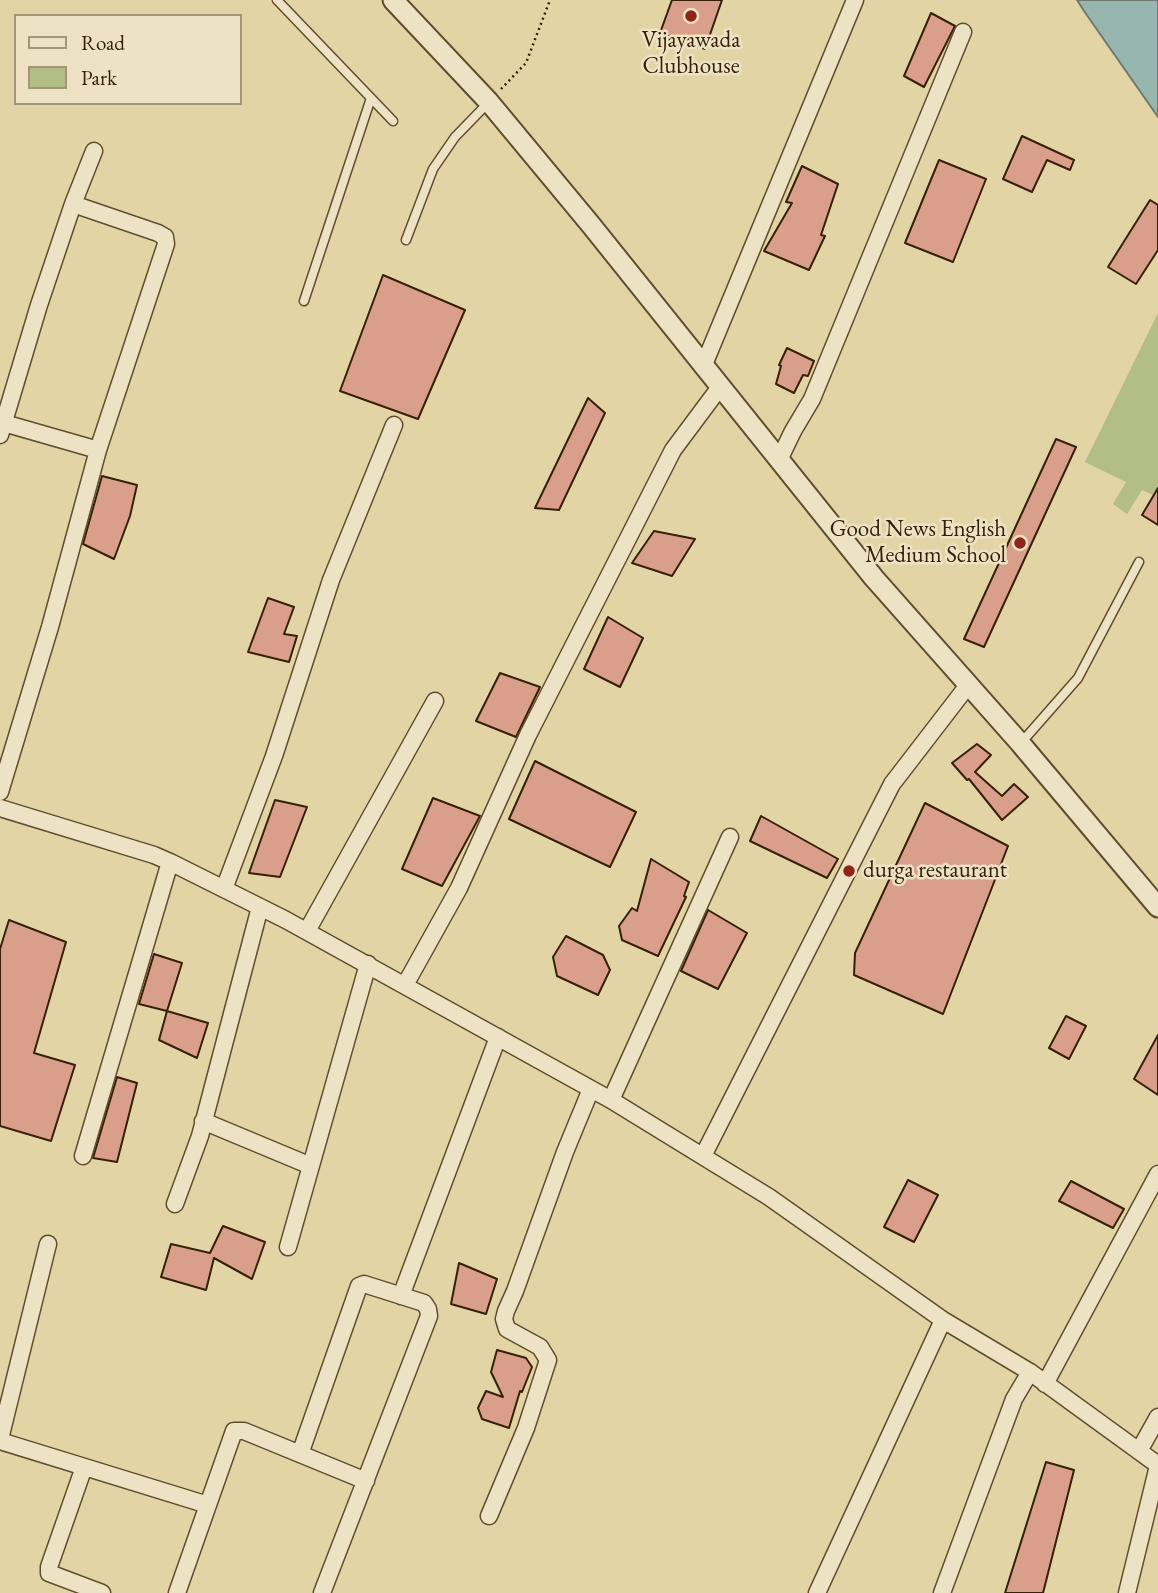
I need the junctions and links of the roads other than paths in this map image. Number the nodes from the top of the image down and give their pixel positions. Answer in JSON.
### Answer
{"nodes":[{"id":1,"x":277,"y":0,"type":"edge"},
{"id":2,"x":393,"y":0,"type":"edge"},
{"id":3,"x":855,"y":0,"type":"edge"},
{"id":4,"x":962,"y":32,"type":"dead end"},
{"id":5,"x":372,"y":98,"type":"junction"},
{"id":6,"x":489,"y":102,"type":"junction"},
{"id":7,"x":393,"y":121,"type":"dead end"},
{"id":8,"x":94,"y":151,"type":"dead end"},
{"id":9,"x":73,"y":204,"type":"junction"},
{"id":10,"x":406,"y":240,"type":"dead end"},
{"id":11,"x":304,"y":301,"type":"dead end"},
{"id":12,"x":703,"y":367,"type":"junction"},
{"id":13,"x":720,"y":387,"type":"junction"},
{"id":14,"x":394,"y":425,"type":"dead end"},
{"id":15,"x":1,"y":427,"type":"edge"},
{"id":16,"x":98,"y":450,"type":"junction"},
{"id":17,"x":779,"y":460,"type":"junction"},
{"id":18,"x":1139,"y":562,"type":"dead end"},
{"id":19,"x":969,"y":684,"type":"junction"},
{"id":20,"x":435,"y":701,"type":"dead end"},
{"id":21,"x":1020,"y":743,"type":"junction"},
{"id":22,"x":0,"y":792,"type":"edge"},
{"id":23,"x":0,"y":808,"type":"edge"},
{"id":24,"x":730,"y":837,"type":"dead end"},
{"id":25,"x":170,"y":862,"type":"junction"},
{"id":26,"x":224,"y":889,"type":"junction"},
{"id":27,"x":260,"y":907,"type":"junction"},
{"id":28,"x":1158,"y":907,"type":"edge"},
{"id":29,"x":307,"y":931,"type":"junction"},
{"id":30,"x":368,"y":964,"type":"junction"},
{"id":31,"x":405,"y":985,"type":"junction"},
{"id":32,"x":498,"y":1037,"type":"junction"},
{"id":33,"x":591,"y":1089,"type":"junction"},
{"id":34,"x":611,"y":1100,"type":"junction"},
{"id":35,"x":204,"y":1121,"type":"junction"},
{"id":36,"x":83,"y":1156,"type":"dead end"},
{"id":37,"x":703,"y":1156,"type":"junction"},
{"id":38,"x":311,"y":1166,"type":"junction"},
{"id":39,"x":1158,"y":1174,"type":"edge"},
{"id":40,"x":175,"y":1204,"type":"dead end"},
{"id":41,"x":48,"y":1244,"type":"dead end"},
{"id":42,"x":288,"y":1247,"type":"dead end"},
{"id":43,"x":401,"y":1296,"type":"junction"},
{"id":44,"x":943,"y":1320,"type":"junction"},
{"id":45,"x":1030,"y":1372,"type":"junction"},
{"id":46,"x":1045,"y":1384,"type":"junction"},
{"id":47,"x":1158,"y":1417,"type":"edge"},
{"id":48,"x":0,"y":1440,"type":"edge"},
{"id":49,"x":1139,"y":1451,"type":"junction"},
{"id":50,"x":300,"y":1454,"type":"junction"},
{"id":51,"x":1158,"y":1466,"type":"edge"},
{"id":52,"x":84,"y":1467,"type":"junction"},
{"id":53,"x":366,"y":1480,"type":"junction"},
{"id":54,"x":208,"y":1505,"type":"junction"},
{"id":55,"x":489,"y":1516,"type":"dead end"},
{"id":56,"x":102,"y":1593,"type":"edge"},
{"id":57,"x":177,"y":1593,"type":"edge"},
{"id":58,"x":322,"y":1593,"type":"edge"},
{"id":59,"x":817,"y":1593,"type":"edge"},
{"id":60,"x":942,"y":1593,"type":"edge"},
{"id":61,"x":1127,"y":1593,"type":"edge"}],
"edges":[{"from":1,"to":5,"type":"lane"},
{"from":2,"to":6,"type":"street"},
{"from":3,"to":12,"type":"street"},
{"from":4,"to":17,"type":"street"},
{"from":5,"to":7,"type":"lane"},
{"from":5,"to":11,"type":"lane"},
{"from":6,"to":10,"type":"lane"},
{"from":6,"to":12,"type":"street"},
{"from":8,"to":9,"type":"street"},
{"from":9,"to":15,"type":"street"},
{"from":9,"to":16,"type":"street"},
{"from":12,"to":13,"type":"street"},
{"from":13,"to":17,"type":"street"},
{"from":13,"to":31,"type":"street"},
{"from":14,"to":26,"type":"street"},
{"from":15,"to":16,"type":"street"},
{"from":16,"to":22,"type":"street"},
{"from":17,"to":19,"type":"street"},
{"from":18,"to":21,"type":"lane"},
{"from":19,"to":21,"type":"street"},
{"from":19,"to":37,"type":"street"},
{"from":20,"to":29,"type":"street"},
{"from":21,"to":28,"type":"street"},
{"from":23,"to":25,"type":"street"},
{"from":24,"to":34,"type":"street"},
{"from":25,"to":26,"type":"street"},
{"from":25,"to":36,"type":"street"},
{"from":26,"to":27,"type":"street"},
{"from":27,"to":29,"type":"street"},
{"from":27,"to":35,"type":"street"},
{"from":29,"to":30,"type":"street"},
{"from":30,"to":31,"type":"street"},
{"from":30,"to":38,"type":"street"},
{"from":31,"to":32,"type":"street"},
{"from":32,"to":33,"type":"street"},
{"from":32,"to":43,"type":"street"},
{"from":33,"to":34,"type":"street"},
{"from":33,"to":55,"type":"street"},
{"from":34,"to":37,"type":"street"},
{"from":35,"to":38,"type":"street"},
{"from":35,"to":40,"type":"street"},
{"from":37,"to":44,"type":"street"},
{"from":38,"to":42,"type":"street"},
{"from":39,"to":46,"type":"street"},
{"from":41,"to":48,"type":"street"},
{"from":43,"to":50,"type":"street"},
{"from":43,"to":53,"type":"street"},
{"from":44,"to":45,"type":"street"},
{"from":44,"to":59,"type":"street"},
{"from":45,"to":46,"type":"street"},
{"from":45,"to":60,"type":"street"},
{"from":46,"to":49,"type":"street"},
{"from":47,"to":49,"type":"street"},
{"from":48,"to":52,"type":"street"},
{"from":49,"to":51,"type":"street"},
{"from":50,"to":53,"type":"street"},
{"from":50,"to":54,"type":"street"},
{"from":51,"to":61,"type":"street"},
{"from":52,"to":54,"type":"street"},
{"from":52,"to":56,"type":"street"},
{"from":53,"to":58,"type":"street"},
{"from":54,"to":57,"type":"street"}]}
